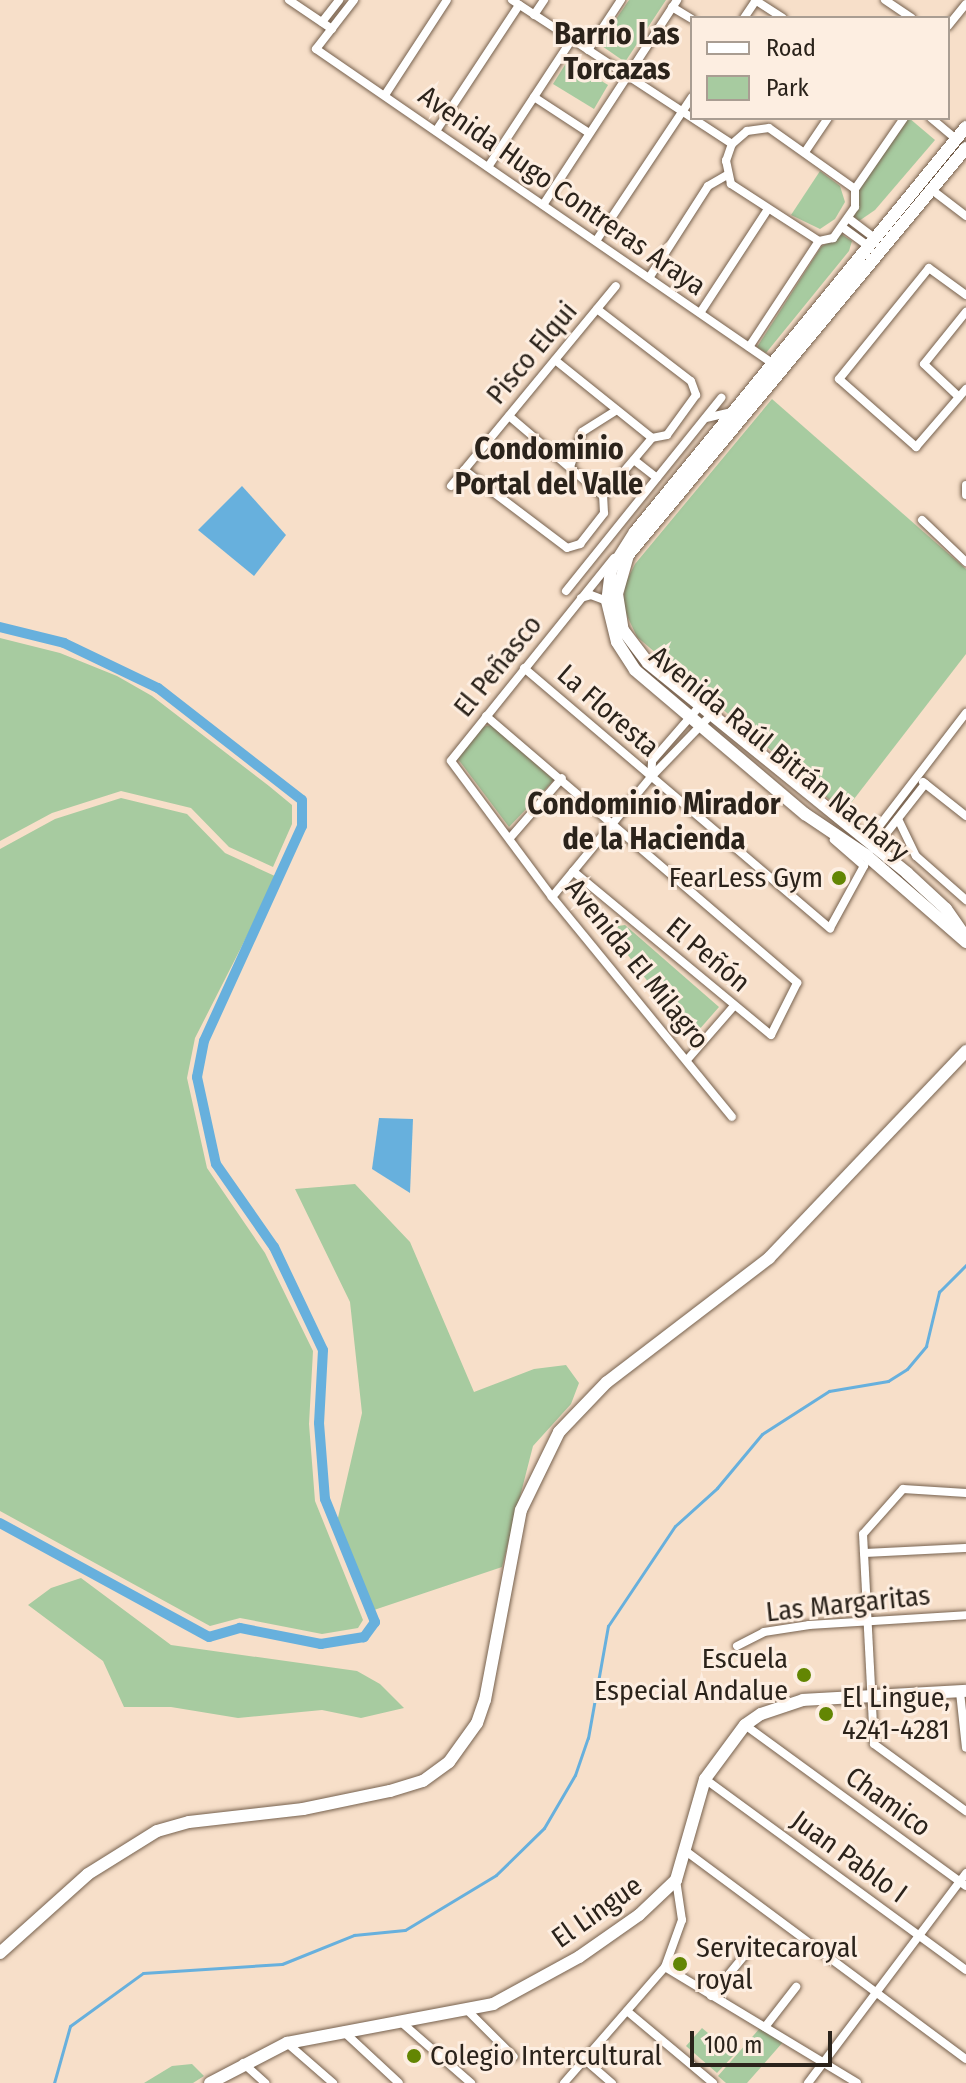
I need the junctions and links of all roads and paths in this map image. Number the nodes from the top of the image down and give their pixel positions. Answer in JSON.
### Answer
{"nodes":[{"id":1,"x":289,"y":0,"type":"edge"},
{"id":2,"x":339,"y":0,"type":"edge"},
{"id":3,"x":354,"y":0,"type":"edge"},
{"id":4,"x":447,"y":0,"type":"edge"},
{"id":5,"x":544,"y":0,"type":"edge"},
{"id":6,"x":621,"y":0,"type":"edge"},
{"id":7,"x":755,"y":0,"type":"edge"},
{"id":8,"x":885,"y":0,"type":"edge"},
{"id":9,"x":516,"y":2,"type":"edge"},
{"id":10,"x":674,"y":3,"type":"edge"},
{"id":11,"x":966,"y":4,"type":"edge"},
{"id":12,"x":534,"y":15,"type":"junction"},
{"id":13,"x":780,"y":16,"type":"edge"},
{"id":14,"x":909,"y":16,"type":"edge"},
{"id":15,"x":690,"y":17,"type":"edge"},
{"id":16,"x":322,"y":22,"type":"junction"},
{"id":17,"x":950,"y":24,"type":"edge"},
{"id":18,"x":332,"y":29,"type":"junction"},
{"id":19,"x":572,"y":39,"type":"junction"},
{"id":20,"x":588,"y":50,"type":"junction"},
{"id":21,"x":627,"y":76,"type":"junction"},
{"id":22,"x":385,"y":95,"type":"junction"},
{"id":23,"x":534,"y":97,"type":"junction"},
{"id":24,"x":690,"y":100,"type":"edge"},
{"id":25,"x":682,"y":112,"type":"junction"},
{"id":26,"x":690,"y":117,"type":"edge"},
{"id":27,"x":694,"y":120,"type":"edge"},
{"id":28,"x":756,"y":120,"type":"edge"},
{"id":29,"x":827,"y":120,"type":"edge"},
{"id":30,"x":903,"y":120,"type":"edge"},
{"id":31,"x":933,"y":120,"type":"edge"},
{"id":32,"x":966,"y":127,"type":"edge"},
{"id":33,"x":754,"y":129,"type":"junction"},
{"id":34,"x":436,"y":131,"type":"junction"},
{"id":35,"x":589,"y":133,"type":"junction"},
{"id":36,"x":732,"y":144,"type":"junction"},
{"id":37,"x":961,"y":144,"type":"edge"},
{"id":38,"x":805,"y":152,"type":"junction"},
{"id":39,"x":488,"y":167,"type":"junction"},
{"id":40,"x":727,"y":175,"type":"junction"},
{"id":41,"x":855,"y":189,"type":"junction"},
{"id":42,"x":932,"y":190,"type":"junction"},
{"id":43,"x":543,"y":205,"type":"junction"},
{"id":44,"x":768,"y":209,"type":"junction"},
{"id":45,"x":966,"y":216,"type":"edge"},
{"id":46,"x":848,"y":218,"type":"junction"},
{"id":47,"x":842,"y":227,"type":"junction"},
{"id":48,"x":596,"y":241,"type":"junction"},
{"id":49,"x":819,"y":241,"type":"junction"},
{"id":50,"x":877,"y":243,"type":"junction"},
{"id":51,"x":649,"y":278,"type":"junction"},
{"id":52,"x":616,"y":286,"type":"dead end"},
{"id":53,"x":966,"y":295,"type":"edge"},
{"id":54,"x":597,"y":309,"type":"junction"},
{"id":55,"x":966,"y":312,"type":"edge"},
{"id":56,"x":700,"y":313,"type":"junction"},
{"id":57,"x":749,"y":347,"type":"junction"},
{"id":58,"x":555,"y":360,"type":"junction"},
{"id":59,"x":778,"y":367,"type":"junction"},
{"id":60,"x":966,"y":389,"type":"edge"},
{"id":61,"x":959,"y":397,"type":"junction"},
{"id":62,"x":721,"y":398,"type":"dead end"},
{"id":63,"x":617,"y":410,"type":"junction"},
{"id":64,"x":733,"y":412,"type":"junction"},
{"id":65,"x":509,"y":416,"type":"junction"},
{"id":66,"x":705,"y":418,"type":"junction"},
{"id":67,"x":734,"y":428,"type":"junction"},
{"id":68,"x":719,"y":429,"type":"junction"},
{"id":69,"x":652,"y":438,"type":"junction"},
{"id":70,"x":634,"y":460,"type":"junction"},
{"id":71,"x":570,"y":467,"type":"junction"},
{"id":72,"x":464,"y":470,"type":"junction"},
{"id":73,"x":622,"y":474,"type":"junction"},
{"id":74,"x":657,"y":478,"type":"junction"},
{"id":75,"x":966,"y":485,"type":"edge"},
{"id":76,"x":451,"y":486,"type":"dead end"},
{"id":77,"x":644,"y":493,"type":"junction"},
{"id":78,"x":966,"y":495,"type":"edge"},
{"id":79,"x":603,"y":496,"type":"junction"},
{"id":80,"x":922,"y":520,"type":"dead end"},
{"id":81,"x":619,"y":553,"type":"junction"},
{"id":82,"x":966,"y":562,"type":"edge"},
{"id":83,"x":566,"y":591,"type":"dead end"},
{"id":84,"x":580,"y":599,"type":"junction"},
{"id":85,"x":607,"y":601,"type":"junction"},
{"id":86,"x":524,"y":668,"type":"junction"},
{"id":87,"x":699,"y":707,"type":"junction"},
{"id":88,"x":966,"y":713,"type":"edge"},
{"id":89,"x":486,"y":716,"type":"junction"},
{"id":90,"x":710,"y":716,"type":"junction"},
{"id":91,"x":694,"y":722,"type":"junction"},
{"id":92,"x":962,"y":726,"type":"edge"},
{"id":93,"x":451,"y":761,"type":"joint"},
{"id":94,"x":916,"y":776,"type":"junction"},
{"id":95,"x":651,"y":777,"type":"junction"},
{"id":96,"x":562,"y":778,"type":"junction"},
{"id":97,"x":925,"y":784,"type":"junction"},
{"id":98,"x":966,"y":816,"type":"edge"},
{"id":99,"x":898,"y":819,"type":"junction"},
{"id":100,"x":613,"y":822,"type":"junction"},
{"id":101,"x":510,"y":838,"type":"junction"},
{"id":102,"x":868,"y":852,"type":"junction"},
{"id":103,"x":573,"y":871,"type":"junction"},
{"id":104,"x":552,"y":897,"type":"junction"},
{"id":105,"x":966,"y":900,"type":"edge"},
{"id":106,"x":966,"y":940,"type":"edge"},
{"id":107,"x":734,"y":1006,"type":"junction"},
{"id":108,"x":966,"y":1051,"type":"edge"},
{"id":109,"x":687,"y":1060,"type":"junction"},
{"id":110,"x":732,"y":1117,"type":"dead end"},
{"id":111,"x":966,"y":1493,"type":"edge"},
{"id":112,"x":966,"y":1548,"type":"edge"},
{"id":113,"x":864,"y":1553,"type":"junction"},
{"id":114,"x":966,"y":1615,"type":"edge"},
{"id":115,"x":866,"y":1621,"type":"junction"},
{"id":116,"x":737,"y":1646,"type":"dead end"},
{"id":117,"x":963,"y":1691,"type":"edge"},
{"id":118,"x":868,"y":1696,"type":"junction"},
{"id":119,"x":745,"y":1725,"type":"junction"},
{"id":120,"x":966,"y":1748,"type":"edge"},
{"id":121,"x":705,"y":1779,"type":"junction"},
{"id":122,"x":966,"y":1811,"type":"edge"},
{"id":123,"x":687,"y":1852,"type":"junction"},
{"id":124,"x":966,"y":1873,"type":"edge"},
{"id":125,"x":676,"y":1880,"type":"junction"},
{"id":126,"x":963,"y":1884,"type":"edge"},
{"id":127,"x":920,"y":1936,"type":"junction"},
{"id":128,"x":0,"y":1953,"type":"edge"},
{"id":129,"x":744,"y":1956,"type":"dead end"},
{"id":130,"x":665,"y":1967,"type":"junction"},
{"id":131,"x":966,"y":1970,"type":"edge"},
{"id":132,"x":796,"y":1987,"type":"dead end"},
{"id":133,"x":876,"y":1994,"type":"junction"},
{"id":134,"x":711,"y":1996,"type":"junction"},
{"id":135,"x":467,"y":2010,"type":"junction"},
{"id":136,"x":627,"y":2011,"type":"junction"},
{"id":137,"x":400,"y":2021,"type":"junction"},
{"id":138,"x":765,"y":2027,"type":"junction"},
{"id":139,"x":342,"y":2030,"type":"junction"},
{"id":140,"x":287,"y":2043,"type":"junction"},
{"id":141,"x":514,"y":2057,"type":"dead end"},
{"id":142,"x":584,"y":2059,"type":"junction"},
{"id":143,"x":966,"y":2059,"type":"edge"},
{"id":144,"x":242,"y":2063,"type":"junction"},
{"id":145,"x":825,"y":2063,"type":"junction"},
{"id":146,"x":210,"y":2083,"type":"edge"},
{"id":147,"x":265,"y":2083,"type":"edge"},
{"id":148,"x":333,"y":2083,"type":"edge"},
{"id":149,"x":399,"y":2083,"type":"edge"},
{"id":150,"x":471,"y":2083,"type":"edge"},
{"id":151,"x":564,"y":2083,"type":"edge"},
{"id":152,"x":612,"y":2083,"type":"edge"},
{"id":153,"x":713,"y":2083,"type":"edge"},
{"id":154,"x":808,"y":2083,"type":"edge"},
{"id":155,"x":857,"y":2083,"type":"edge"}],
"edges":[{"from":1,"to":16,"type":"street"},
{"from":2,"to":16,"type":"street"},
{"from":3,"to":18,"type":"street"},
{"from":4,"to":22,"type":"street"},
{"from":5,"to":12,"type":"street"},
{"from":6,"to":20,"type":"street"},
{"from":7,"to":13,"type":"street"},
{"from":8,"to":14,"type":"street"},
{"from":9,"to":12,"type":"street"},
{"from":9,"to":34,"type":"street"},
{"from":10,"to":15,"type":"street"},
{"from":10,"to":21,"type":"street"},
{"from":11,"to":17,"type":"street"},
{"from":12,"to":19,"type":"street"},
{"from":16,"to":18,"type":"street"},
{"from":18,"to":22,"type":"street","name":"Avenida Hugo Contreras Araya"},
{"from":19,"to":20,"type":"street"},
{"from":19,"to":23,"type":"street"},
{"from":20,"to":21,"type":"street"},
{"from":21,"to":25,"type":"street"},
{"from":21,"to":35,"type":"street"},
{"from":22,"to":34,"type":"street","name":"Avenida Hugo Contreras Araya"},
{"from":23,"to":35,"type":"street"},
{"from":23,"to":39,"type":"street"},
{"from":24,"to":25,"type":"street"},
{"from":25,"to":26,"type":"street"},
{"from":25,"to":48,"type":"street"},
{"from":27,"to":36,"type":"street"},
{"from":28,"to":33,"type":"street"},
{"from":29,"to":38,"type":"street"},
{"from":30,"to":41,"type":"street"},
{"from":31,"to":37,"type":"street"},
{"from":32,"to":37,"type":"main road","name":"Avenida Raúl Bitrán Nachary"},
{"from":33,"to":36,"type":"street"},
{"from":33,"to":38,"type":"street"},
{"from":34,"to":39,"type":"street","name":"Avenida Hugo Contreras Araya"},
{"from":35,"to":43,"type":"street"},
{"from":36,"to":40,"type":"street"},
{"from":37,"to":42,"type":"main road","name":"Avenida Raúl Bitrán Nachary"},
{"from":37,"to":50,"type":"main road","name":"Avenida Raúl Bitrán Nachary"},
{"from":38,"to":41,"type":"street"},
{"from":39,"to":43,"type":"street","name":"Avenida Hugo Contreras Araya"},
{"from":40,"to":44,"type":"street"},
{"from":40,"to":51,"type":"street"},
{"from":41,"to":46,"type":"street"},
{"from":42,"to":45,"type":"street"},
{"from":42,"to":50,"type":"main road","name":"Avenida Raúl Bitrán Nachary"},
{"from":43,"to":48,"type":"street","name":"Avenida Hugo Contreras Araya"},
{"from":44,"to":49,"type":"street"},
{"from":44,"to":56,"type":"street"},
{"from":46,"to":47,"type":"street"},
{"from":46,"to":50,"type":"street"},
{"from":47,"to":49,"type":"street"},
{"from":47,"to":50,"type":"street"},
{"from":48,"to":51,"type":"street","name":"Avenida Hugo Contreras Araya"},
{"from":49,"to":57,"type":"street"},
{"from":50,"to":59,"type":"main road","name":"Avenida Raúl Bitrán Nachary"},
{"from":50,"to":59,"type":"main road","name":"Avenida Raúl Bitrán Nachary"},
{"from":51,"to":56,"type":"street","name":"Avenida Hugo Contreras Araya"},
{"from":52,"to":54,"type":"street","name":"Pisco Elqui"},
{"from":53,"to":61,"type":"street"},
{"from":54,"to":58,"type":"street","name":"Pisco Elqui"},
{"from":54,"to":69,"type":"street"},
{"from":55,"to":61,"type":"street"},
{"from":56,"to":57,"type":"street","name":"Avenida Hugo Contreras Araya"},
{"from":57,"to":59,"type":"street","name":"Avenida Hugo Contreras Araya"},
{"from":58,"to":63,"type":"street"},
{"from":58,"to":65,"type":"street","name":"Pisco Elqui"},
{"from":59,"to":64,"type":"main road","name":"Avenida Raúl Bitrán Nachary"},
{"from":59,"to":67,"type":"main road","name":"Avenida Raúl Bitrán Nachary"},
{"from":60,"to":61,"type":"street"},
{"from":62,"to":66,"type":"street"},
{"from":63,"to":69,"type":"street"},
{"from":63,"to":71,"type":"street"},
{"from":64,"to":66,"type":"street"},
{"from":64,"to":68,"type":"main road","name":"Avenida Raúl Bitrán Nachary"},
{"from":65,"to":71,"type":"street"},
{"from":65,"to":72,"type":"street","name":"Pisco Elqui"},
{"from":66,"to":68,"type":"street"},
{"from":66,"to":74,"type":"street"},
{"from":67,"to":68,"type":"street"},
{"from":67,"to":87,"type":"main road","name":"Avenida Raúl Bitrán Nachary"},
{"from":68,"to":81,"type":"main road","name":"Avenida Raúl Bitrán Nachary"},
{"from":69,"to":70,"type":"street"},
{"from":70,"to":73,"type":"street"},
{"from":70,"to":74,"type":"street"},
{"from":71,"to":79,"type":"street"},
{"from":72,"to":76,"type":"street","name":"Pisco Elqui"},
{"from":72,"to":79,"type":"street"},
{"from":73,"to":77,"type":"street"},
{"from":73,"to":79,"type":"street"},
{"from":74,"to":77,"type":"street"},
{"from":75,"to":78,"type":"street"},
{"from":77,"to":83,"type":"street"},
{"from":80,"to":82,"type":"street"},
{"from":81,"to":84,"type":"street","name":"El Peñasco"},
{"from":81,"to":85,"type":"main road","name":"Avenida Raúl Bitrán Nachary"},
{"from":84,"to":85,"type":"street"},
{"from":84,"to":86,"type":"street","name":"El Peñasco"},
{"from":85,"to":91,"type":"main road","name":"Avenida Raúl Bitrán Nachary"},
{"from":86,"to":89,"type":"street","name":"El Peñasco"},
{"from":86,"to":95,"type":"street","name":"La Floresta"},
{"from":87,"to":90,"type":"main road","name":"Avenida Raúl Bitrán Nachary"},
{"from":87,"to":91,"type":"street"},
{"from":88,"to":92,"type":"street"},
{"from":89,"to":93,"type":"street","name":"El Peñasco"},
{"from":89,"to":96,"type":"street"},
{"from":90,"to":91,"type":"street"},
{"from":90,"to":102,"type":"main road","name":"Avenida Raúl Bitrán Nachary"},
{"from":91,"to":95,"type":"street"},
{"from":91,"to":95,"type":"street"},
{"from":91,"to":102,"type":"main road","name":"Avenida Raúl Bitrán Nachary"},
{"from":92,"to":94,"type":"street"},
{"from":93,"to":101,"type":"street","name":"Avenida El Milagro"},
{"from":94,"to":97,"type":"street"},
{"from":94,"to":102,"type":"street"},
{"from":95,"to":100,"type":"street"},
{"from":95,"to":102,"type":"street","name":"La Floresta"},
{"from":96,"to":100,"type":"street"},
{"from":96,"to":101,"type":"street"},
{"from":97,"to":98,"type":"street"},
{"from":97,"to":99,"type":"street"},
{"from":99,"to":102,"type":"street"},
{"from":99,"to":105,"type":"street"},
{"from":100,"to":103,"type":"street"},
{"from":100,"to":107,"type":"street","name":"El Peñón"},
{"from":101,"to":104,"type":"street","name":"Avenida El Milagro"},
{"from":102,"to":106,"type":"main road","name":"Avenida Raúl Bitrán Nachary"},
{"from":103,"to":104,"type":"street"},
{"from":103,"to":107,"type":"street","name":"El Peñón"},
{"from":104,"to":109,"type":"street","name":"Avenida El Milagro"},
{"from":107,"to":109,"type":"street"},
{"from":108,"to":128,"type":"main road"},
{"from":109,"to":110,"type":"street","name":"Avenida El Milagro"},
{"from":111,"to":113,"type":"street"},
{"from":112,"to":113,"type":"street"},
{"from":113,"to":115,"type":"street"},
{"from":114,"to":115,"type":"street","name":"Las Margaritas"},
{"from":115,"to":116,"type":"street","name":"Las Margaritas"},
{"from":115,"to":118,"type":"street"},
{"from":117,"to":118,"type":"main road","name":"El Lingue"},
{"from":117,"to":120,"type":"street"},
{"from":118,"to":119,"type":"main road","name":"El Lingue"},
{"from":118,"to":122,"type":"street"},
{"from":119,"to":121,"type":"main road","name":"El Lingue"},
{"from":119,"to":126,"type":"street","name":"Chamico"},
{"from":121,"to":123,"type":"main road","name":"El Lingue"},
{"from":121,"to":127,"type":"street","name":"Juan Pablo I"},
{"from":123,"to":125,"type":"main road","name":"El Lingue"},
{"from":123,"to":133,"type":"street"},
{"from":124,"to":126,"type":"street"},
{"from":125,"to":130,"type":"street"},
{"from":125,"to":135,"type":"main road","name":"El Lingue"},
{"from":126,"to":127,"type":"street"},
{"from":127,"to":131,"type":"street","name":"Juan Pablo I"},
{"from":127,"to":133,"type":"street"},
{"from":129,"to":134,"type":"street"},
{"from":130,"to":134,"type":"street"},
{"from":130,"to":136,"type":"street"},
{"from":132,"to":138,"type":"street"},
{"from":133,"to":143,"type":"street"},
{"from":133,"to":145,"type":"street"},
{"from":134,"to":138,"type":"street"},
{"from":135,"to":137,"type":"main road","name":"El Lingue"},
{"from":135,"to":141,"type":"street"},
{"from":136,"to":142,"type":"street"},
{"from":136,"to":153,"type":"street"},
{"from":137,"to":139,"type":"main road","name":"El Lingue"},
{"from":137,"to":150,"type":"street"},
{"from":138,"to":145,"type":"street"},
{"from":139,"to":140,"type":"main road","name":"El Lingue"},
{"from":139,"to":149,"type":"street"},
{"from":140,"to":144,"type":"main road","name":"El Lingue"},
{"from":140,"to":148,"type":"street"},
{"from":142,"to":151,"type":"street"},
{"from":142,"to":152,"type":"street"},
{"from":144,"to":146,"type":"main road","name":"El Lingue"},
{"from":144,"to":147,"type":"street"},
{"from":145,"to":154,"type":"street"},
{"from":145,"to":155,"type":"street"}]}
